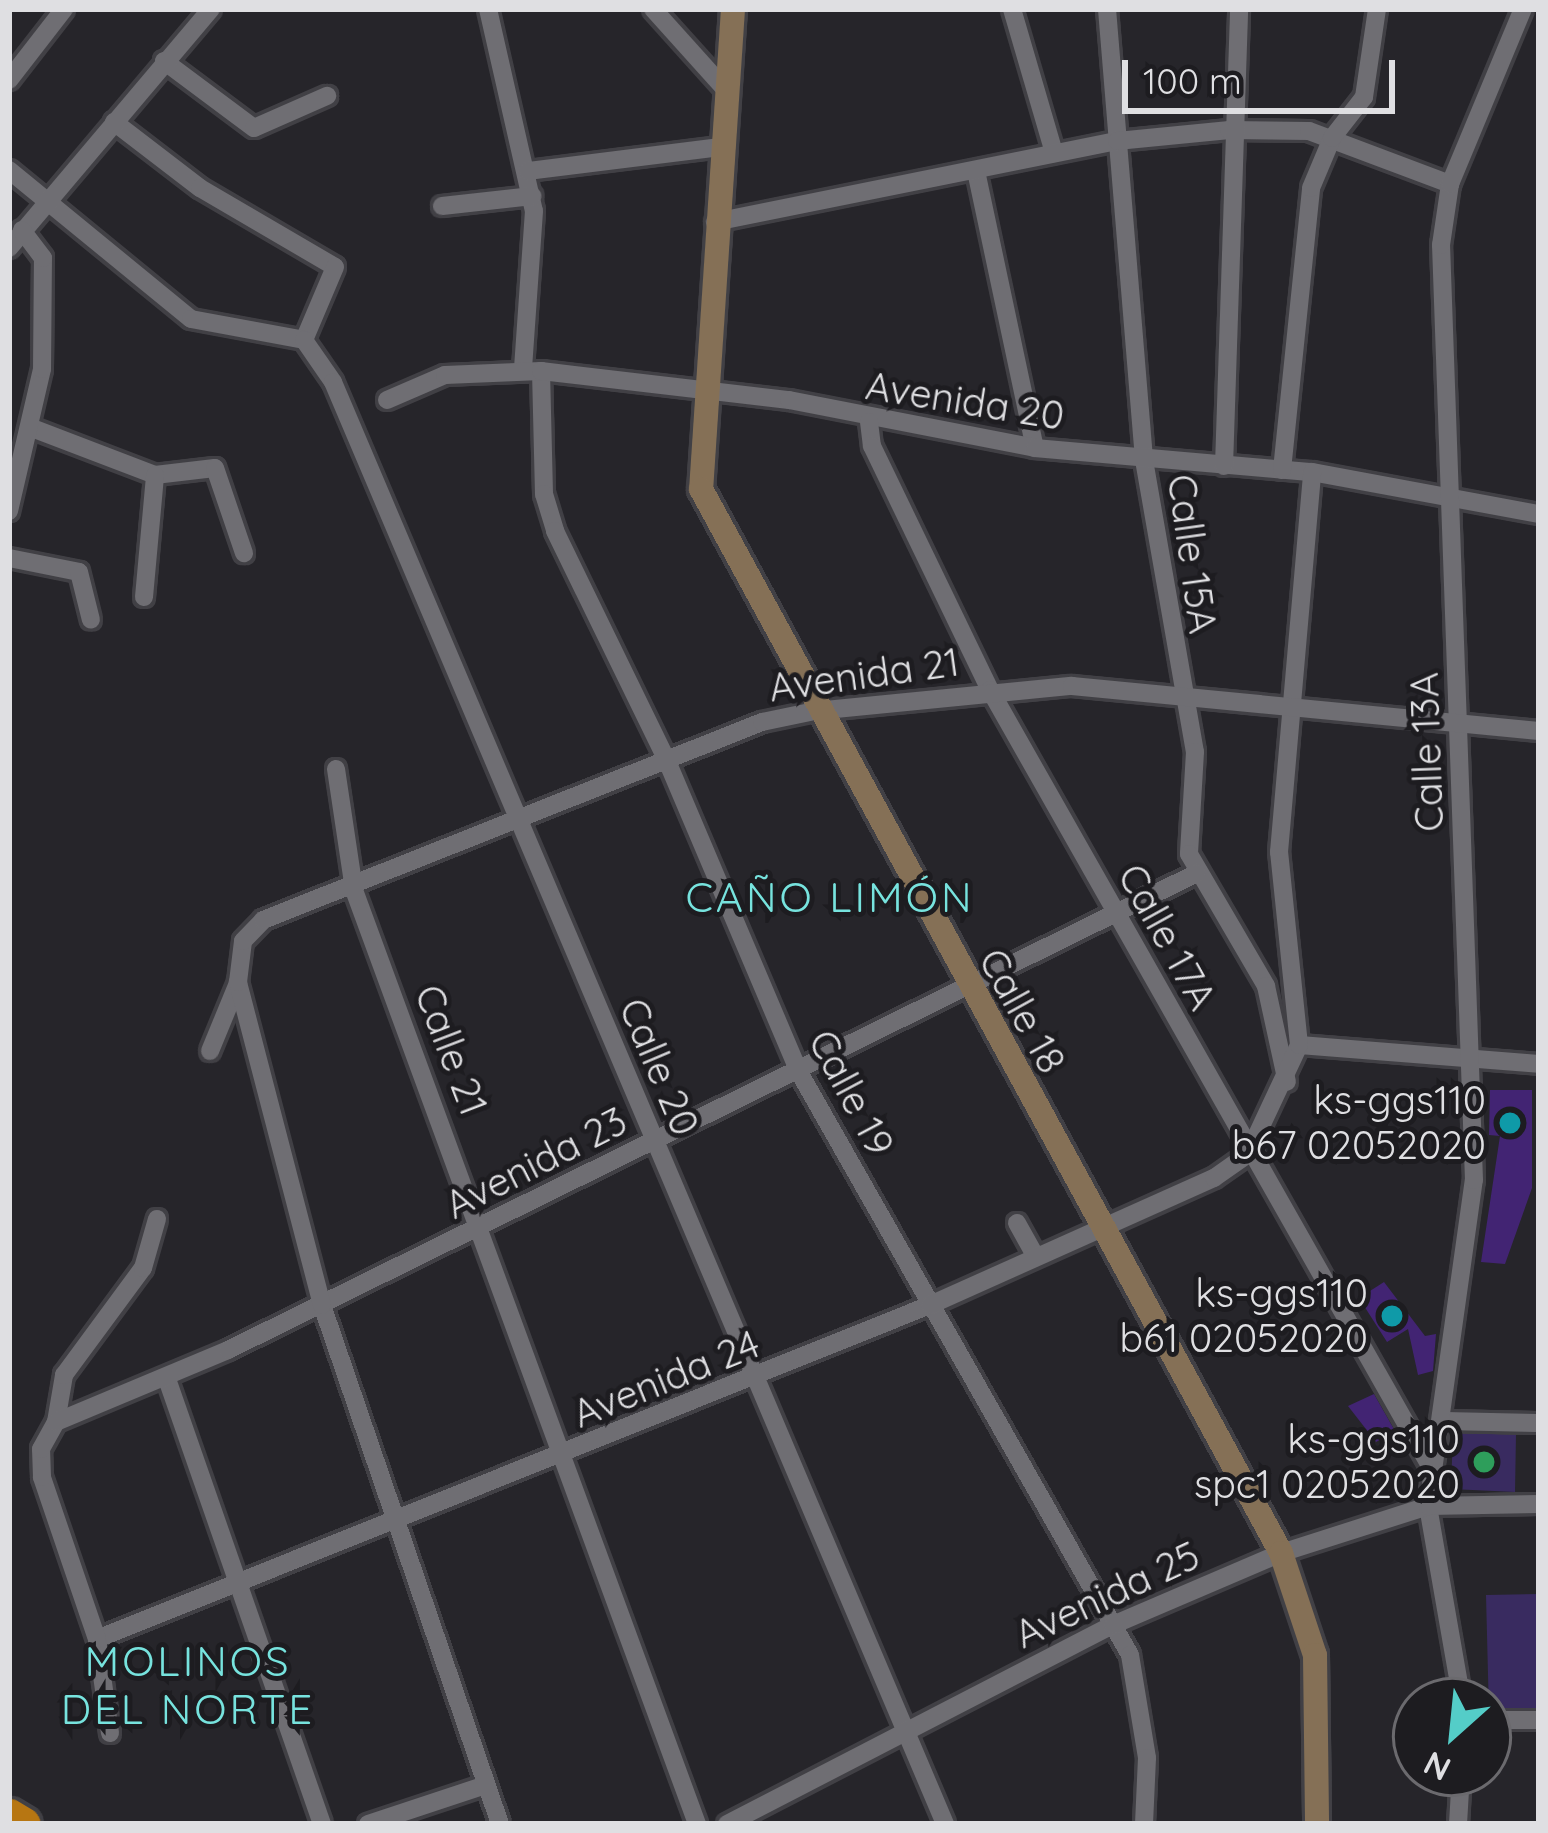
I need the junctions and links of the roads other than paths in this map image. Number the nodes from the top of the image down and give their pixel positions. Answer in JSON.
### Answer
{"nodes":[{"id":1,"x":64,"y":9,"type":"edge"},
{"id":2,"x":211,"y":9,"type":"edge"},
{"id":3,"x":488,"y":9,"type":"edge"},
{"id":4,"x":653,"y":9,"type":"edge"},
{"id":5,"x":733,"y":9,"type":"edge"},
{"id":6,"x":1012,"y":9,"type":"edge"},
{"id":7,"x":1107,"y":9,"type":"edge"},
{"id":8,"x":1239,"y":9,"type":"edge"},
{"id":9,"x":1377,"y":9,"type":"edge"},
{"id":10,"x":1523,"y":9,"type":"edge"},
{"id":11,"x":164,"y":61,"type":"junction"},
{"id":12,"x":9,"y":80,"type":"edge"},
{"id":13,"x":726,"y":90,"type":"junction"},
{"id":14,"x":327,"y":96,"type":"dead end"},
{"id":15,"x":114,"y":122,"type":"junction"},
{"id":16,"x":1229,"y":130,"type":"junction"},
{"id":17,"x":1332,"y":138,"type":"junction"},
{"id":18,"x":1117,"y":141,"type":"junction"},
{"id":19,"x":720,"y":147,"type":"junction"},
{"id":20,"x":1054,"y":153,"type":"junction"},
{"id":21,"x":9,"y":170,"type":"edge"},
{"id":22,"x":528,"y":171,"type":"junction"},
{"id":23,"x":976,"y":171,"type":"junction"},
{"id":24,"x":1450,"y":184,"type":"junction"},
{"id":25,"x":532,"y":196,"type":"junction"},
{"id":26,"x":44,"y":201,"type":"junction"},
{"id":27,"x":442,"y":206,"type":"dead end"},
{"id":28,"x":715,"y":222,"type":"junction"},
{"id":29,"x":22,"y":230,"type":"junction"},
{"id":30,"x":9,"y":248,"type":"edge"},
{"id":31,"x":304,"y":340,"type":"junction"},
{"id":32,"x":532,"y":370,"type":"junction"},
{"id":33,"x":706,"y":389,"type":"junction"},
{"id":34,"x":387,"y":400,"type":"dead end"},
{"id":35,"x":869,"y":422,"type":"junction"},
{"id":36,"x":32,"y":428,"type":"junction"},
{"id":37,"x":1035,"y":448,"type":"junction"},
{"id":38,"x":1144,"y":460,"type":"junction"},
{"id":39,"x":1223,"y":466,"type":"junction"},
{"id":40,"x":1282,"y":470,"type":"junction"},
{"id":41,"x":1312,"y":472,"type":"junction"},
{"id":42,"x":155,"y":475,"type":"junction"},
{"id":43,"x":1451,"y":500,"type":"junction"},
{"id":44,"x":9,"y":511,"type":"edge"},
{"id":45,"x":1539,"y":514,"type":"edge"},
{"id":46,"x":244,"y":554,"type":"dead end"},
{"id":47,"x":9,"y":558,"type":"edge"},
{"id":48,"x":144,"y":597,"type":"dead end"},
{"id":49,"x":91,"y":620,"type":"dead end"},
{"id":50,"x":989,"y":690,"type":"junction"},
{"id":51,"x":1184,"y":696,"type":"junction"},
{"id":52,"x":1288,"y":706,"type":"junction"},
{"id":53,"x":815,"y":710,"type":"junction"},
{"id":54,"x":1461,"y":729,"type":"junction"},
{"id":55,"x":1539,"y":731,"type":"edge"},
{"id":56,"x":667,"y":761,"type":"junction"},
{"id":57,"x":336,"y":770,"type":"dead end"},
{"id":58,"x":516,"y":818,"type":"junction"},
{"id":59,"x":1197,"y":874,"type":"junction"},
{"id":60,"x":354,"y":890,"type":"junction"},
{"id":61,"x":1115,"y":908,"type":"junction"},
{"id":62,"x":238,"y":982,"type":"junction"},
{"id":63,"x":968,"y":987,"type":"junction"},
{"id":64,"x":1299,"y":1045,"type":"junction"},
{"id":65,"x":211,"y":1051,"type":"dead end"},
{"id":66,"x":1466,"y":1055,"type":"junction"},
{"id":67,"x":1539,"y":1064,"type":"edge"},
{"id":68,"x":799,"y":1072,"type":"junction"},
{"id":69,"x":1287,"y":1082,"type":"junction"},
{"id":70,"x":654,"y":1141,"type":"junction"},
{"id":71,"x":1247,"y":1154,"type":"junction"},
{"id":72,"x":158,"y":1219,"type":"dead end"},
{"id":73,"x":1017,"y":1223,"type":"dead end"},
{"id":74,"x":484,"y":1227,"type":"junction"},
{"id":75,"x":1100,"y":1229,"type":"junction"},
{"id":76,"x":1035,"y":1256,"type":"junction"},
{"id":77,"x":322,"y":1304,"type":"junction"},
{"id":78,"x":930,"y":1305,"type":"junction"},
{"id":79,"x":756,"y":1377,"type":"junction"},
{"id":80,"x":167,"y":1379,"type":"junction"},
{"id":81,"x":1442,"y":1421,"type":"junction"},
{"id":82,"x":56,"y":1422,"type":"junction"},
{"id":83,"x":1539,"y":1423,"type":"edge"},
{"id":84,"x":560,"y":1458,"type":"junction"},
{"id":85,"x":1433,"y":1471,"type":"junction"},
{"id":86,"x":1539,"y":1504,"type":"edge"},
{"id":87,"x":1428,"y":1506,"type":"junction"},
{"id":88,"x":392,"y":1518,"type":"junction"},
{"id":89,"x":1281,"y":1553,"type":"junction"},
{"id":90,"x":241,"y":1583,"type":"junction"},
{"id":91,"x":1113,"y":1625,"type":"junction"},
{"id":92,"x":98,"y":1639,"type":"junction"},
{"id":93,"x":1458,"y":1677,"type":"edge"},
{"id":94,"x":906,"y":1728,"type":"junction"},
{"id":95,"x":110,"y":1733,"type":"dead end"},
{"id":96,"x":486,"y":1784,"type":"junction"},
{"id":97,"x":9,"y":1815,"type":"edge"},
{"id":98,"x":24,"y":1824,"type":"edge"},
{"id":99,"x":322,"y":1824,"type":"edge"},
{"id":100,"x":368,"y":1824,"type":"edge"},
{"id":101,"x":500,"y":1824,"type":"edge"},
{"id":102,"x":697,"y":1824,"type":"edge"},
{"id":103,"x":728,"y":1824,"type":"edge"},
{"id":104,"x":945,"y":1824,"type":"edge"},
{"id":105,"x":1144,"y":1824,"type":"edge"},
{"id":106,"x":1317,"y":1824,"type":"edge"}],
"edges":[{"from":1,"to":12,"type":"street"},
{"from":2,"to":11,"type":"street"},
{"from":3,"to":22,"type":"street"},
{"from":4,"to":13,"type":"street"},
{"from":5,"to":13,"type":"street","name":"Calle 18"},
{"from":6,"to":20,"type":"street"},
{"from":7,"to":18,"type":"street","name":"Calle 15A"},
{"from":8,"to":16,"type":"street"},
{"from":9,"to":17,"type":"street"},
{"from":10,"to":24,"type":"street","name":"Calle 13A"},
{"from":11,"to":14,"type":"street"},
{"from":11,"to":15,"type":"street"},
{"from":13,"to":19,"type":"street","name":"Calle 18"},
{"from":15,"to":26,"type":"street"},
{"from":15,"to":31,"type":"street"},
{"from":16,"to":17,"type":"street"},
{"from":16,"to":18,"type":"street"},
{"from":16,"to":39,"type":"street"},
{"from":17,"to":24,"type":"street"},
{"from":17,"to":40,"type":"street"},
{"from":18,"to":20,"type":"street"},
{"from":18,"to":38,"type":"street","name":"Calle 15A"},
{"from":19,"to":22,"type":"street"},
{"from":19,"to":28,"type":"street","name":"Calle 18"},
{"from":20,"to":23,"type":"street"},
{"from":21,"to":26,"type":"street"},
{"from":22,"to":25,"type":"street"},
{"from":23,"to":28,"type":"street"},
{"from":23,"to":37,"type":"street"},
{"from":24,"to":43,"type":"street","name":"Calle 13A"},
{"from":25,"to":27,"type":"street"},
{"from":25,"to":32,"type":"street"},
{"from":26,"to":29,"type":"street"},
{"from":26,"to":31,"type":"street"},
{"from":28,"to":33,"type":"street","name":"Calle 18"},
{"from":29,"to":30,"type":"street"},
{"from":29,"to":36,"type":"street"},
{"from":31,"to":58,"type":"street","name":"Calle 20"},
{"from":32,"to":33,"type":"street","name":"Avenida 20"},
{"from":32,"to":34,"type":"street","name":"Avenida 20"},
{"from":32,"to":56,"type":"street","name":"Calle 19"},
{"from":33,"to":35,"type":"street","name":"Avenida 20"},
{"from":33,"to":53,"type":"street","name":"Calle 18"},
{"from":35,"to":37,"type":"street","name":"Avenida 20"},
{"from":35,"to":50,"type":"street","name":"Calle 17A"},
{"from":36,"to":42,"type":"street"},
{"from":36,"to":44,"type":"street"},
{"from":37,"to":38,"type":"street","name":"Avenida 20"},
{"from":38,"to":39,"type":"street","name":"Avenida 20"},
{"from":38,"to":51,"type":"street","name":"Calle 15A"},
{"from":39,"to":40,"type":"street","name":"Avenida 20"},
{"from":40,"to":41,"type":"street","name":"Avenida 20"},
{"from":41,"to":43,"type":"street","name":"Avenida 20"},
{"from":41,"to":52,"type":"street"},
{"from":42,"to":46,"type":"street"},
{"from":42,"to":48,"type":"street"},
{"from":43,"to":45,"type":"street","name":"Avenida 20"},
{"from":43,"to":54,"type":"street","name":"Calle 13A"},
{"from":47,"to":49,"type":"street"},
{"from":50,"to":51,"type":"street","name":"Avenida 21"},
{"from":50,"to":53,"type":"street","name":"Avenida 21"},
{"from":50,"to":61,"type":"street","name":"Calle 17A"},
{"from":51,"to":52,"type":"street","name":"Avenida 21"},
{"from":51,"to":59,"type":"street","name":"Calle 15A"},
{"from":52,"to":54,"type":"street","name":"Avenida 21"},
{"from":52,"to":64,"type":"street"},
{"from":53,"to":56,"type":"street","name":"Avenida 21"},
{"from":53,"to":63,"type":"street","name":"Calle 18"},
{"from":54,"to":55,"type":"street","name":"Avenida 21"},
{"from":54,"to":66,"type":"street","name":"Calle 13A"},
{"from":56,"to":58,"type":"street","name":"Avenida 21"},
{"from":56,"to":68,"type":"street","name":"Calle 19"},
{"from":57,"to":60,"type":"street","name":"Calle 21"},
{"from":58,"to":60,"type":"street","name":"Avenida 21"},
{"from":58,"to":70,"type":"street","name":"Calle 20"},
{"from":59,"to":61,"type":"street","name":"Avenida 23"},
{"from":59,"to":69,"type":"street","name":"Calle 15A"},
{"from":60,"to":62,"type":"street","name":"Avenida 21"},
{"from":60,"to":74,"type":"street","name":"Calle 21"},
{"from":61,"to":63,"type":"street","name":"Avenida 23"},
{"from":61,"to":71,"type":"street","name":"Calle 17A"},
{"from":62,"to":65,"type":"street"},
{"from":62,"to":77,"type":"street"},
{"from":63,"to":68,"type":"street","name":"Avenida 23"},
{"from":63,"to":75,"type":"street","name":"Calle 18"},
{"from":64,"to":66,"type":"street"},
{"from":64,"to":69,"type":"street"},
{"from":66,"to":67,"type":"street"},
{"from":66,"to":81,"type":"street","name":"Calle 13A"},
{"from":68,"to":70,"type":"street","name":"Avenida 23"},
{"from":68,"to":78,"type":"street","name":"Calle 19"},
{"from":69,"to":71,"type":"street"},
{"from":70,"to":74,"type":"street","name":"Avenida 23"},
{"from":70,"to":79,"type":"street","name":"Calle 20"},
{"from":71,"to":75,"type":"street","name":"Avenida 24"},
{"from":71,"to":85,"type":"street","name":"Calle 17A"},
{"from":72,"to":82,"type":"street"},
{"from":73,"to":76,"type":"street"},
{"from":74,"to":77,"type":"street","name":"Avenida 23"},
{"from":74,"to":84,"type":"street","name":"Calle 21"},
{"from":75,"to":76,"type":"street","name":"Avenida 24"},
{"from":75,"to":89,"type":"street","name":"Calle 18"},
{"from":76,"to":78,"type":"street","name":"Avenida 24"},
{"from":77,"to":80,"type":"street","name":"Avenida 23"},
{"from":77,"to":88,"type":"street"},
{"from":78,"to":79,"type":"street","name":"Avenida 24"},
{"from":78,"to":91,"type":"street","name":"Calle 19"},
{"from":79,"to":84,"type":"street","name":"Avenida 24"},
{"from":79,"to":94,"type":"street","name":"Calle 20"},
{"from":80,"to":82,"type":"street","name":"Avenida 23"},
{"from":80,"to":90,"type":"street"},
{"from":81,"to":83,"type":"street"},
{"from":81,"to":85,"type":"street","name":"Calle 13A"},
{"from":82,"to":92,"type":"street"},
{"from":84,"to":88,"type":"street","name":"Avenida 24"},
{"from":84,"to":102,"type":"street","name":"Calle 21"},
{"from":85,"to":87,"type":"street","name":"Calle 13A"},
{"from":86,"to":87,"type":"street","name":"Avenida 25"},
{"from":87,"to":89,"type":"street","name":"Avenida 25"},
{"from":87,"to":93,"type":"street","name":"Calle 13A"},
{"from":88,"to":90,"type":"street","name":"Avenida 24"},
{"from":88,"to":96,"type":"street"},
{"from":89,"to":91,"type":"street","name":"Avenida 25"},
{"from":89,"to":106,"type":"street","name":"Calle 18"},
{"from":90,"to":92,"type":"street","name":"Avenida 24"},
{"from":90,"to":99,"type":"street"},
{"from":91,"to":94,"type":"street","name":"Avenida 25"},
{"from":91,"to":105,"type":"street","name":"Calle 19"},
{"from":92,"to":95,"type":"street"},
{"from":94,"to":103,"type":"street","name":"Avenida 25"},
{"from":94,"to":104,"type":"street","name":"Calle 20"},
{"from":96,"to":100,"type":"street"},
{"from":96,"to":101,"type":"street"},
{"from":97,"to":98,"type":"highway"}]}
